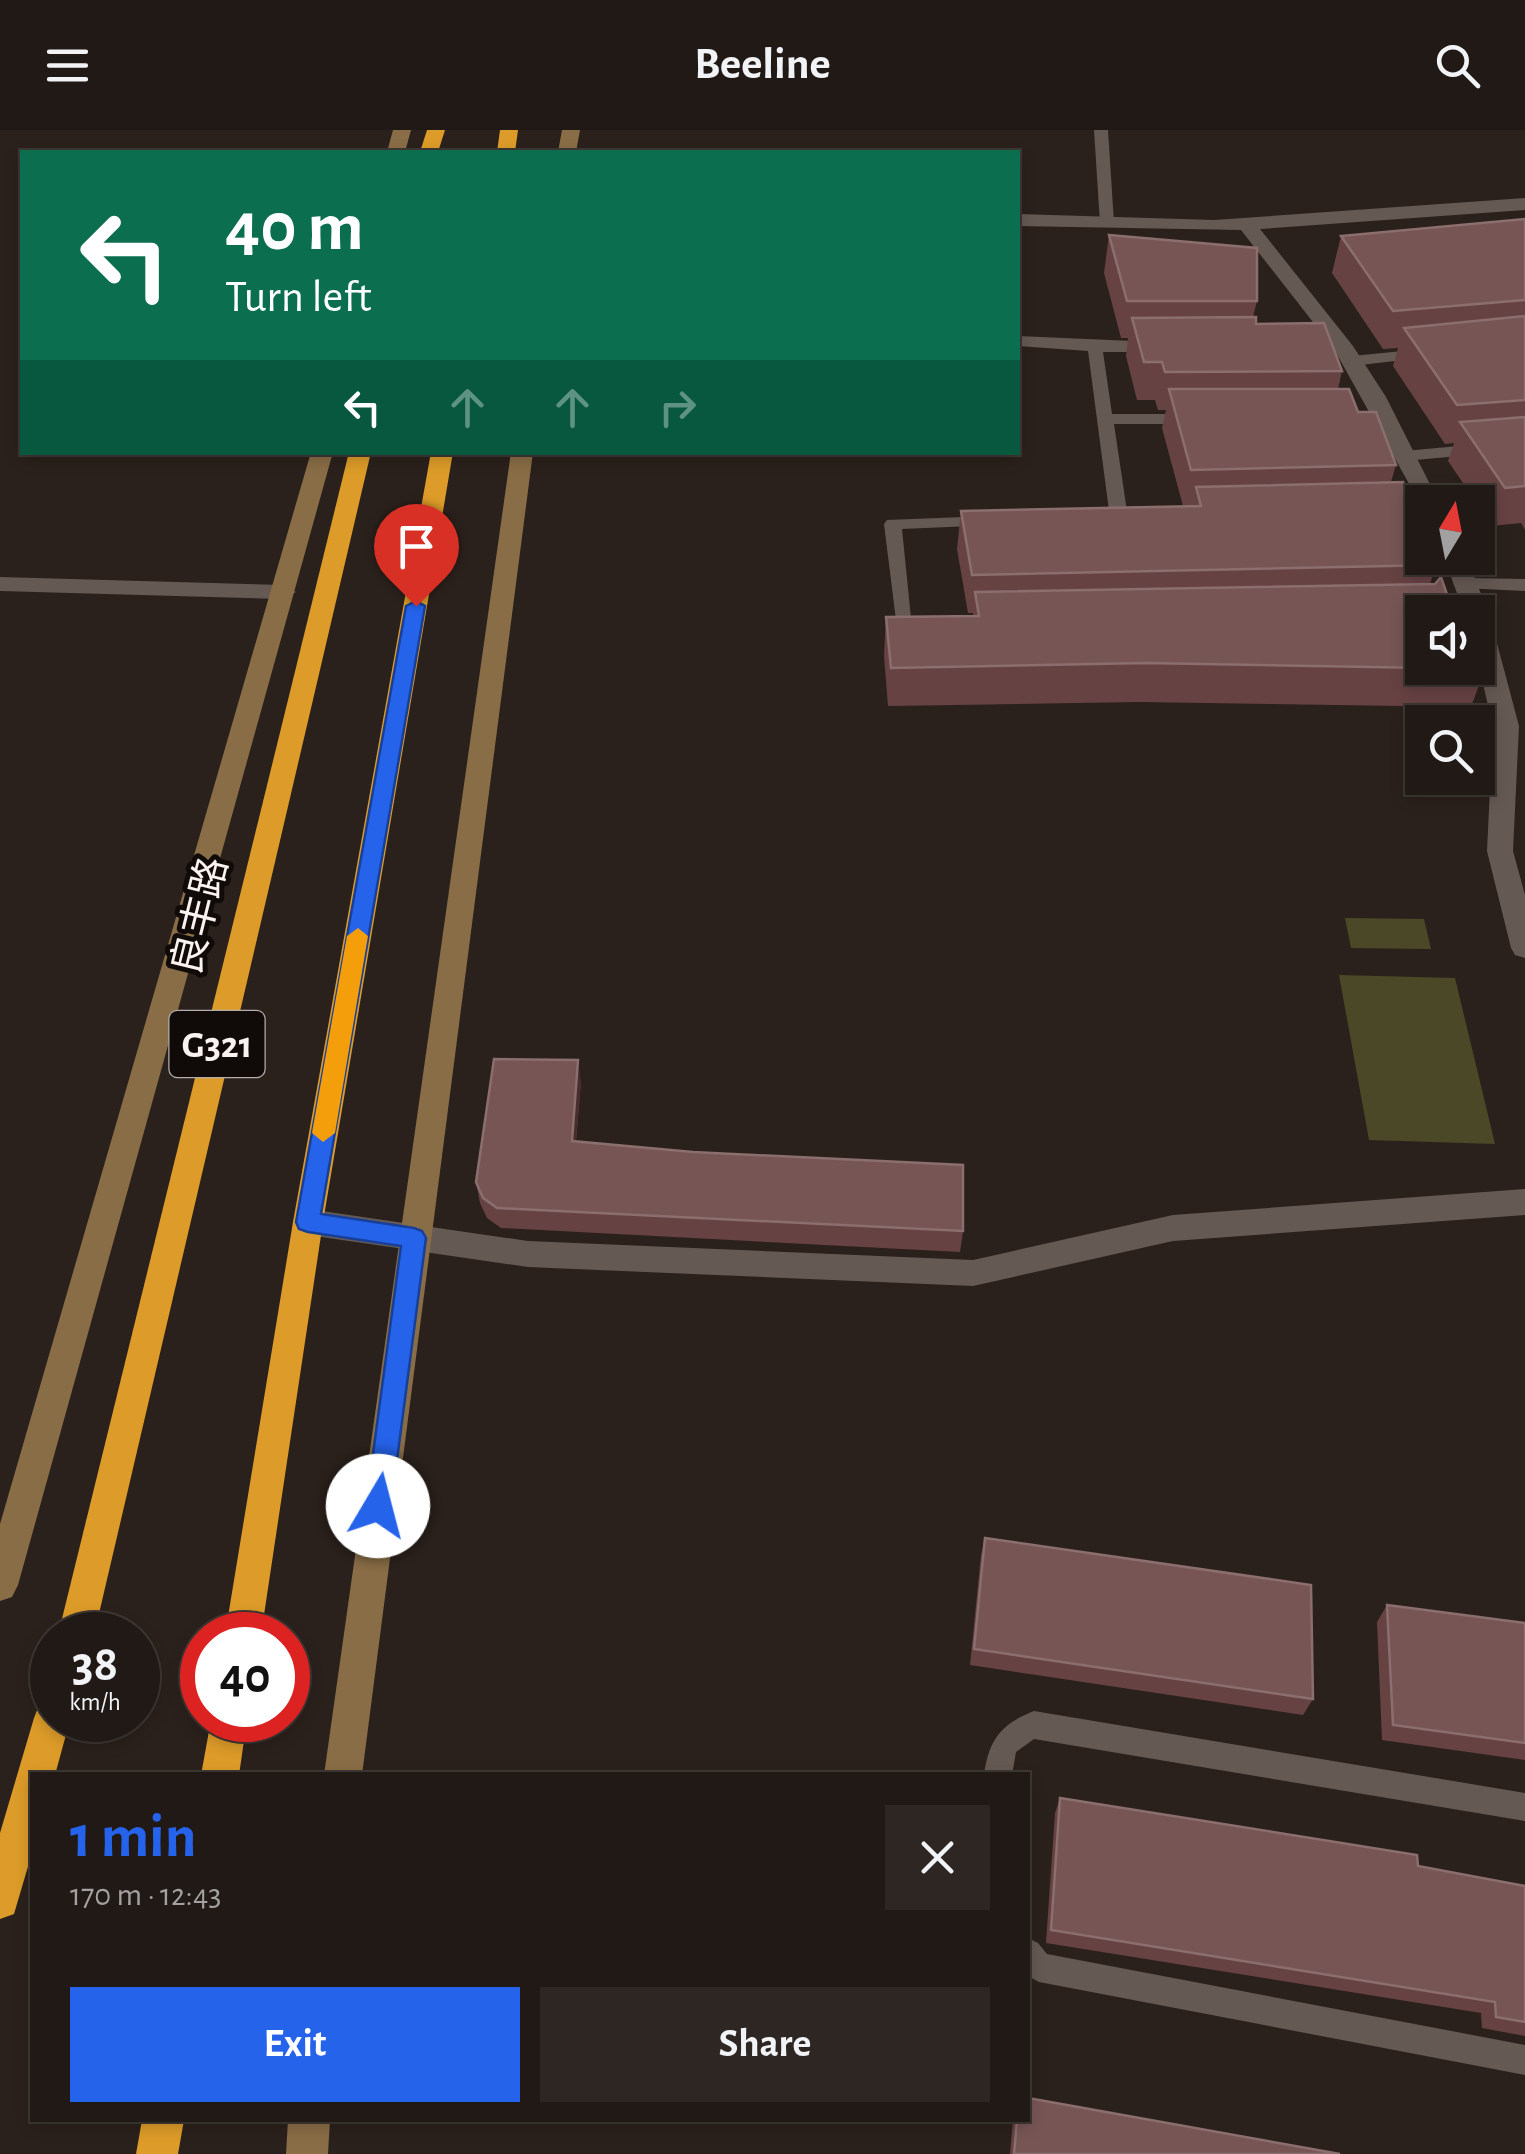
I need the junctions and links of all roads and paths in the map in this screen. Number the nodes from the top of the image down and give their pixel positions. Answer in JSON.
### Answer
{"nodes":[{"id":1,"x":1101,"y":130,"type":"edge"},
{"id":2,"x":1525,"y":204,"type":"edge"},
{"id":3,"x":1020,"y":220,"type":"edge"},
{"id":4,"x":1107,"y":222,"type":"junction"},
{"id":5,"x":1247,"y":225,"type":"junction"},
{"id":6,"x":1020,"y":341,"type":"edge"},
{"id":7,"x":1095,"y":347,"type":"junction"},
{"id":8,"x":1171,"y":347,"type":"edge"},
{"id":9,"x":1339,"y":351,"type":"junction"},
{"id":10,"x":1448,"y":351,"type":"edge"},
{"id":11,"x":1216,"y":419,"type":"edge"},
{"id":12,"x":1104,"y":420,"type":"junction"},
{"id":13,"x":1525,"y":444,"type":"edge"},
{"id":14,"x":321,"y":455,"type":"edge"},
{"id":15,"x":359,"y":455,"type":"edge"},
{"id":16,"x":441,"y":455,"type":"edge"},
{"id":17,"x":522,"y":455,"type":"edge"},
{"id":18,"x":1404,"y":456,"type":"junction"},
{"id":19,"x":1419,"y":485,"type":"edge"},
{"id":20,"x":1405,"y":511,"type":"edge"},
{"id":21,"x":1366,"y":512,"type":"edge"},
{"id":22,"x":1120,"y":518,"type":"edge"},
{"id":23,"x":1006,"y":521,"type":"edge"},
{"id":24,"x":1464,"y":575,"type":"edge"},
{"id":25,"x":0,"y":584,"type":"edge"},
{"id":26,"x":1468,"y":584,"type":"junction"},
{"id":27,"x":1525,"y":585,"type":"edge"},
{"id":28,"x":284,"y":592,"type":"junction"},
{"id":29,"x":1471,"y":595,"type":"edge"},
{"id":30,"x":943,"y":623,"type":"edge"},
{"id":31,"x":1495,"y":684,"type":"edge"},
{"id":32,"x":1525,"y":948,"type":"edge"},
{"id":33,"x":1525,"y":1202,"type":"edge"},
{"id":34,"x":308,"y":1222,"type":"junction"},
{"id":35,"x":414,"y":1238,"type":"junction"},
{"id":36,"x":0,"y":1586,"type":"edge"},
{"id":37,"x":82,"y":1612,"type":"edge"},
{"id":38,"x":247,"y":1612,"type":"edge"},
{"id":39,"x":45,"y":1742,"type":"edge"},
{"id":40,"x":225,"y":1742,"type":"edge"},
{"id":41,"x":37,"y":1772,"type":"edge"},
{"id":42,"x":220,"y":1772,"type":"edge"},
{"id":43,"x":343,"y":1772,"type":"edge"},
{"id":44,"x":999,"y":1772,"type":"edge"},
{"id":45,"x":30,"y":1795,"type":"edge"},
{"id":46,"x":1525,"y":1807,"type":"edge"},
{"id":47,"x":0,"y":1900,"type":"edge"},
{"id":48,"x":1030,"y":1955,"type":"edge"},
{"id":49,"x":1525,"y":2060,"type":"edge"},
{"id":50,"x":163,"y":2122,"type":"edge"},
{"id":51,"x":309,"y":2122,"type":"edge"},
{"id":52,"x":157,"y":2154,"type":"edge"},
{"id":53,"x":307,"y":2154,"type":"edge"}],
"edges":[{"from":1,"to":4,"type":"lane"},
{"from":2,"to":5,"type":"street"},
{"from":3,"to":4,"type":"street"},
{"from":4,"to":5,"type":"street"},
{"from":5,"to":9,"type":"street"},
{"from":6,"to":7,"type":"lane"},
{"from":7,"to":8,"type":"lane"},
{"from":7,"to":12,"type":"lane"},
{"from":9,"to":10,"type":"lane"},
{"from":9,"to":18,"type":"street"},
{"from":11,"to":12,"type":"lane"},
{"from":12,"to":22,"type":"lane"},
{"from":13,"to":18,"type":"lane"},
{"from":14,"to":28,"type":"street"},
{"from":15,"to":37,"type":"highway","name":"良丰路","number":"G321"},
{"from":16,"to":34,"type":"highway"},
{"from":17,"to":35,"type":"street"},
{"from":18,"to":19,"type":"street"},
{"from":20,"to":21,"type":"lane"},
{"from":23,"to":30,"type":"lane"},
{"from":24,"to":26,"type":"street"},
{"from":25,"to":28,"type":"street"},
{"from":26,"to":27,"type":"lane"},
{"from":26,"to":29,"type":"street"},
{"from":28,"to":36,"type":"street"},
{"from":31,"to":32,"type":"street"},
{"from":33,"to":35,"type":"street"},
{"from":34,"to":35,"type":"street"},
{"from":34,"to":38,"type":"highway"},
{"from":35,"to":43,"type":"street"},
{"from":39,"to":41,"type":"highway"},
{"from":40,"to":42,"type":"highway"},
{"from":44,"to":46,"type":"lane"},
{"from":45,"to":47,"type":"highway"},
{"from":48,"to":49,"type":"lane"},
{"from":50,"to":52,"type":"highway"},
{"from":51,"to":53,"type":"street"}]}
